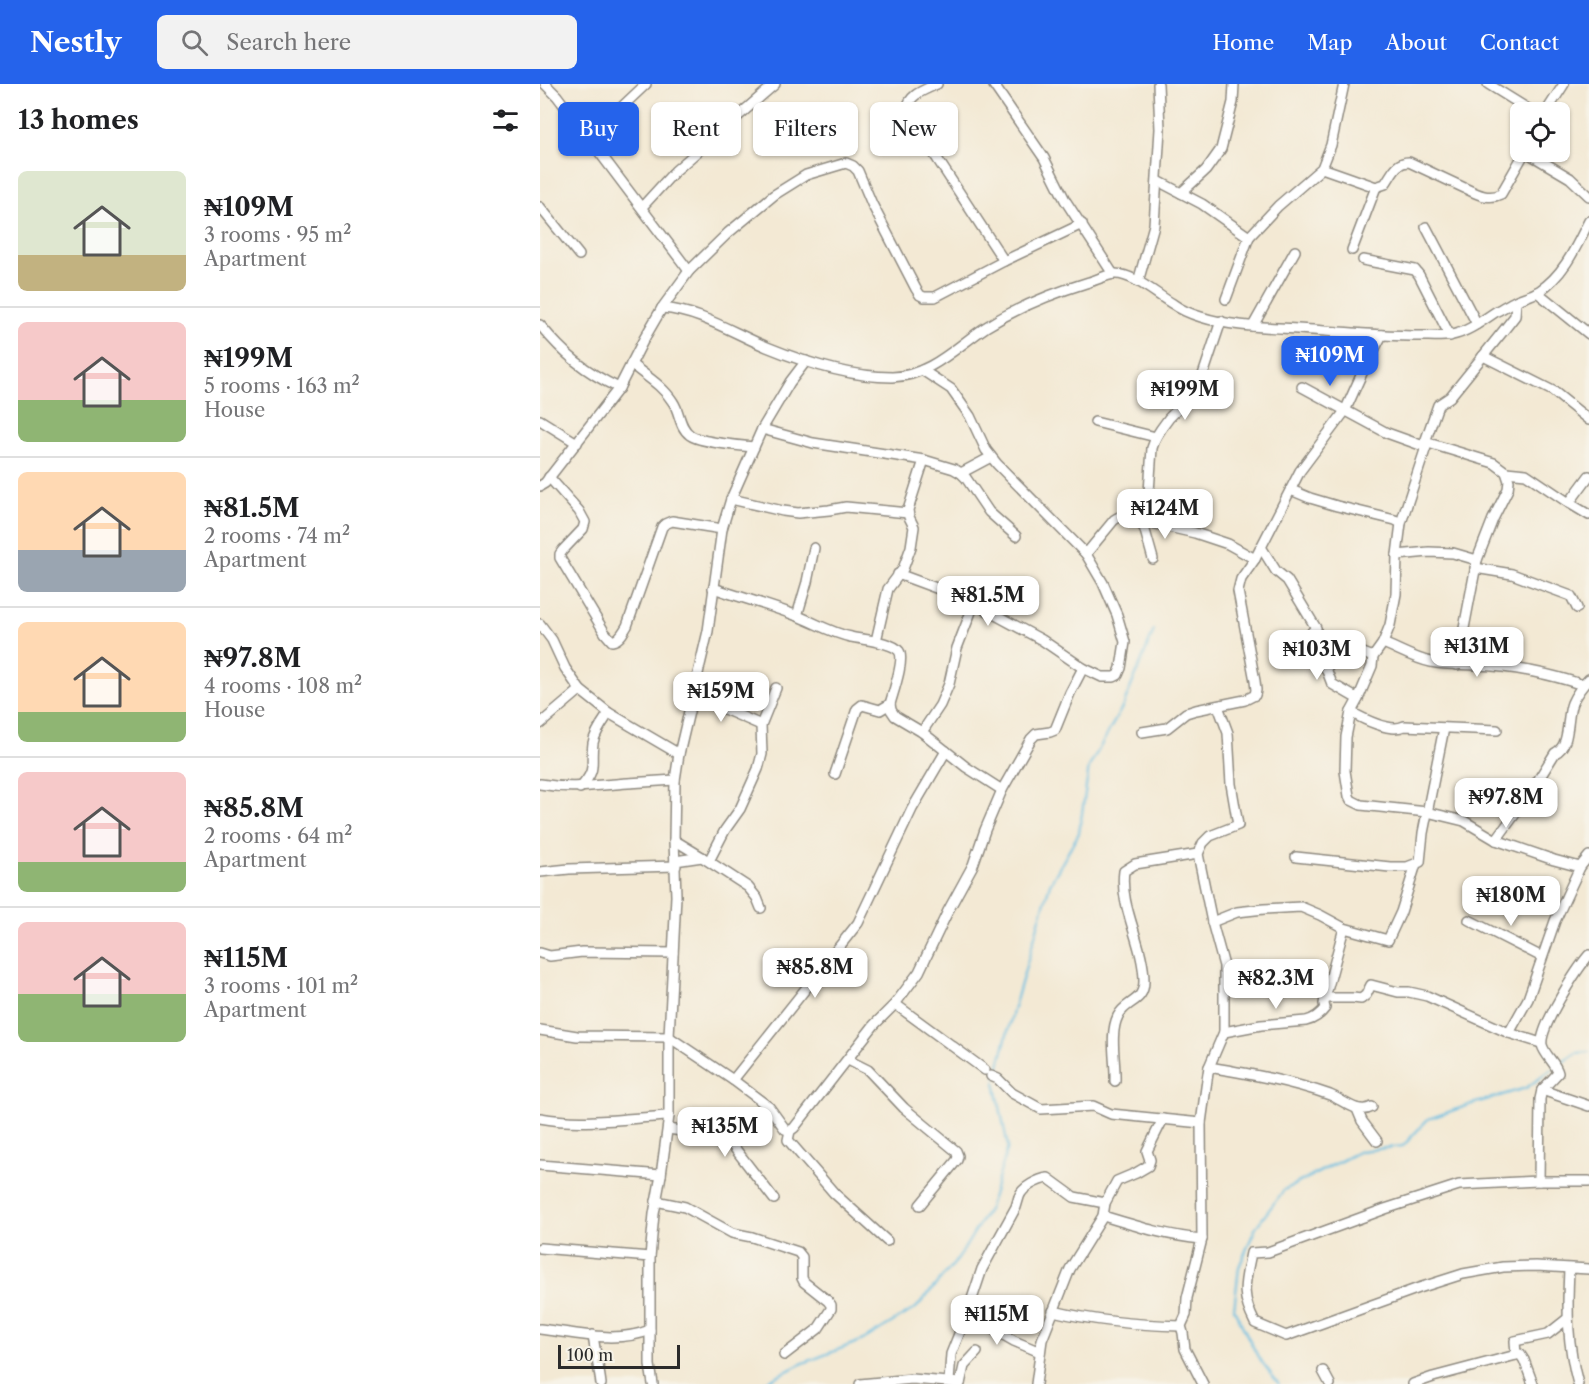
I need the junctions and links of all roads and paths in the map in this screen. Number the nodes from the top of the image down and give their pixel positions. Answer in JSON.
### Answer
{"nodes":[{"id":1,"x":545,"y":84,"type":"edge"},
{"id":2,"x":646,"y":84,"type":"edge"},
{"id":3,"x":775,"y":84,"type":"edge"},
{"id":4,"x":937,"y":84,"type":"edge"},
{"id":5,"x":993,"y":84,"type":"edge"},
{"id":6,"x":1158,"y":84,"type":"edge"},
{"id":7,"x":1234,"y":84,"type":"edge"},
{"id":8,"x":1344,"y":84,"type":"edge"},
{"id":9,"x":1488,"y":84,"type":"edge"},
{"id":10,"x":1564,"y":84,"type":"edge"},
{"id":11,"x":562,"y":102,"type":"edge"},
{"id":12,"x":627,"y":102,"type":"edge"},
{"id":13,"x":1517,"y":102,"type":"edge"},
{"id":14,"x":1552,"y":102,"type":"edge"},
{"id":15,"x":603,"y":156,"type":"edge"},
{"id":16,"x":1519,"y":162,"type":"edge"},
{"id":17,"x":1542,"y":162,"type":"edge"},
{"id":18,"x":1322,"y":168,"type":"junction"},
{"id":19,"x":1158,"y":181,"type":"junction"},
{"id":20,"x":1376,"y":187,"type":"junction"},
{"id":21,"x":1181,"y":193,"type":"junction"},
{"id":22,"x":1589,"y":196,"type":"edge"},
{"id":23,"x":540,"y":207,"type":"edge"},
{"id":24,"x":642,"y":207,"type":"junction"},
{"id":25,"x":1589,"y":221,"type":"edge"},
{"id":26,"x":1082,"y":224,"type":"junction"},
{"id":27,"x":1426,"y":227,"type":"dead end"},
{"id":28,"x":1249,"y":237,"type":"junction"},
{"id":29,"x":1352,"y":250,"type":"dead end"},
{"id":30,"x":1295,"y":251,"type":"dead end"},
{"id":31,"x":579,"y":255,"type":"dead end"},
{"id":32,"x":1363,"y":260,"type":"dead end"},
{"id":33,"x":1004,"y":261,"type":"junction"},
{"id":34,"x":689,"y":271,"type":"junction"},
{"id":35,"x":1113,"y":274,"type":"junction"},
{"id":36,"x":1138,"y":282,"type":"junction"},
{"id":37,"x":1537,"y":292,"type":"junction"},
{"id":38,"x":1226,"y":299,"type":"dead end"},
{"id":39,"x":1516,"y":301,"type":"junction"},
{"id":40,"x":662,"y":308,"type":"junction"},
{"id":41,"x":1221,"y":321,"type":"junction"},
{"id":42,"x":1477,"y":324,"type":"junction"},
{"id":43,"x":540,"y":325,"type":"edge"},
{"id":44,"x":1253,"y":326,"type":"junction"},
{"id":45,"x":1589,"y":334,"type":"edge"},
{"id":46,"x":1382,"y":335,"type":"junction"},
{"id":47,"x":1450,"y":336,"type":"junction"},
{"id":48,"x":1484,"y":356,"type":"junction"},
{"id":49,"x":806,"y":361,"type":"junction"},
{"id":50,"x":631,"y":364,"type":"junction"},
{"id":51,"x":922,"y":370,"type":"junction"},
{"id":52,"x":1302,"y":387,"type":"dead end"},
{"id":53,"x":620,"y":388,"type":"junction"},
{"id":54,"x":1345,"y":411,"type":"junction"},
{"id":55,"x":540,"y":420,"type":"edge"},
{"id":56,"x":1589,"y":420,"type":"edge"},
{"id":57,"x":1095,"y":422,"type":"dead end"},
{"id":58,"x":762,"y":429,"type":"junction"},
{"id":59,"x":1156,"y":437,"type":"junction"},
{"id":60,"x":577,"y":443,"type":"junction"},
{"id":61,"x":1425,"y":444,"type":"junction"},
{"id":62,"x":754,"y":447,"type":"junction"},
{"id":63,"x":992,"y":457,"type":"junction"},
{"id":64,"x":924,"y":459,"type":"junction"},
{"id":65,"x":1506,"y":472,"type":"junction"},
{"id":66,"x":961,"y":473,"type":"junction"},
{"id":67,"x":1589,"y":476,"type":"edge"},
{"id":68,"x":549,"y":477,"type":"junction"},
{"id":69,"x":540,"y":486,"type":"edge"},
{"id":70,"x":1291,"y":490,"type":"junction"},
{"id":71,"x":731,"y":499,"type":"junction"},
{"id":72,"x":1569,"y":503,"type":"junction"},
{"id":73,"x":908,"y":513,"type":"junction"},
{"id":74,"x":1589,"y":515,"type":"edge"},
{"id":75,"x":1401,"y":523,"type":"junction"},
{"id":76,"x":1146,"y":525,"type":"junction"},
{"id":77,"x":722,"y":529,"type":"junction"},
{"id":78,"x":1016,"y":536,"type":"dead end"},
{"id":79,"x":1261,"y":547,"type":"junction"},
{"id":80,"x":813,"y":548,"type":"dead end"},
{"id":81,"x":1086,"y":554,"type":"junction"},
{"id":82,"x":1397,"y":555,"type":"junction"},
{"id":83,"x":1153,"y":559,"type":"dead end"},
{"id":84,"x":1255,"y":559,"type":"junction"},
{"id":85,"x":1476,"y":564,"type":"junction"},
{"id":86,"x":898,"y":574,"type":"junction"},
{"id":87,"x":712,"y":588,"type":"junction"},
{"id":88,"x":974,"y":604,"type":"junction"},
{"id":89,"x":1577,"y":608,"type":"dead end"},
{"id":90,"x":797,"y":616,"type":"junction"},
{"id":91,"x":540,"y":624,"type":"edge"},
{"id":92,"x":1312,"y":632,"type":"junction"},
{"id":93,"x":876,"y":641,"type":"junction"},
{"id":94,"x":1383,"y":643,"type":"junction"},
{"id":95,"x":1373,"y":657,"type":"junction"},
{"id":96,"x":1457,"y":665,"type":"junction"},
{"id":97,"x":1083,"y":668,"type":"junction"},
{"id":98,"x":1586,"y":682,"type":"edge"},
{"id":99,"x":776,"y":688,"type":"dead end"},
{"id":100,"x":580,"y":690,"type":"junction"},
{"id":101,"x":693,"y":695,"type":"junction"},
{"id":102,"x":1358,"y":699,"type":"junction"},
{"id":103,"x":890,"y":704,"type":"junction"},
{"id":104,"x":1218,"y":706,"type":"junction"},
{"id":105,"x":1351,"y":712,"type":"junction"},
{"id":106,"x":609,"y":713,"type":"junction"},
{"id":107,"x":540,"y":724,"type":"edge"},
{"id":108,"x":761,"y":725,"type":"junction"},
{"id":109,"x":1444,"y":728,"type":"junction"},
{"id":110,"x":1497,"y":730,"type":"dead end"},
{"id":111,"x":922,"y":732,"type":"junction"},
{"id":112,"x":1142,"y":732,"type":"dead end"},
{"id":113,"x":946,"y":751,"type":"junction"},
{"id":114,"x":679,"y":754,"type":"junction"},
{"id":115,"x":835,"y":774,"type":"dead end"},
{"id":116,"x":675,"y":780,"type":"junction"},
{"id":117,"x":540,"y":784,"type":"edge"},
{"id":118,"x":580,"y":788,"type":"junction"},
{"id":119,"x":1002,"y":790,"type":"junction"},
{"id":120,"x":1427,"y":812,"type":"junction"},
{"id":121,"x":674,"y":840,"type":"junction"},
{"id":122,"x":1496,"y":840,"type":"junction"},
{"id":123,"x":1198,"y":854,"type":"junction"},
{"id":124,"x":1589,"y":856,"type":"edge"},
{"id":125,"x":1296,"y":857,"type":"dead end"},
{"id":126,"x":706,"y":859,"type":"junction"},
{"id":127,"x":676,"y":864,"type":"junction"},
{"id":128,"x":1416,"y":864,"type":"junction"},
{"id":129,"x":1580,"y":867,"type":"junction"},
{"id":130,"x":540,"y":872,"type":"edge"},
{"id":131,"x":761,"y":908,"type":"dead end"},
{"id":132,"x":1469,"y":920,"type":"dead end"},
{"id":133,"x":1212,"y":922,"type":"junction"},
{"id":134,"x":1344,"y":928,"type":"junction"},
{"id":135,"x":540,"y":953,"type":"edge"},
{"id":136,"x":673,"y":953,"type":"junction"},
{"id":137,"x":1589,"y":955,"type":"edge"},
{"id":138,"x":1542,"y":957,"type":"junction"},
{"id":139,"x":1325,"y":998,"type":"junction"},
{"id":140,"x":895,"y":1004,"type":"junction"},
{"id":141,"x":540,"y":1030,"type":"edge"},
{"id":142,"x":1224,"y":1032,"type":"junction"},
{"id":143,"x":1509,"y":1033,"type":"junction"},
{"id":144,"x":669,"y":1037,"type":"junction"},
{"id":145,"x":1541,"y":1043,"type":"junction"},
{"id":146,"x":848,"y":1060,"type":"junction"},
{"id":147,"x":1209,"y":1067,"type":"junction"},
{"id":148,"x":734,"y":1080,"type":"junction"},
{"id":149,"x":1115,"y":1081,"type":"dead end"},
{"id":150,"x":1542,"y":1090,"type":"junction"},
{"id":151,"x":1589,"y":1106,"type":"edge"},
{"id":152,"x":1372,"y":1107,"type":"dead end"},
{"id":153,"x":1357,"y":1109,"type":"junction"},
{"id":154,"x":669,"y":1116,"type":"junction"},
{"id":155,"x":540,"y":1118,"type":"edge"},
{"id":156,"x":1163,"y":1119,"type":"junction"},
{"id":157,"x":1201,"y":1123,"type":"junction"},
{"id":158,"x":668,"y":1129,"type":"junction"},
{"id":159,"x":790,"y":1131,"type":"junction"},
{"id":160,"x":1377,"y":1141,"type":"dead end"},
{"id":161,"x":540,"y":1165,"type":"edge"},
{"id":162,"x":661,"y":1175,"type":"junction"},
{"id":163,"x":1539,"y":1181,"type":"junction"},
{"id":164,"x":1589,"y":1181,"type":"edge"},
{"id":165,"x":774,"y":1199,"type":"dead end"},
{"id":166,"x":656,"y":1201,"type":"junction"},
{"id":167,"x":1105,"y":1203,"type":"junction"},
{"id":168,"x":920,"y":1205,"type":"dead end"},
{"id":169,"x":1103,"y":1216,"type":"junction"},
{"id":170,"x":1202,"y":1239,"type":"junction"},
{"id":171,"x":887,"y":1241,"type":"dead end"},
{"id":172,"x":540,"y":1248,"type":"edge"},
{"id":173,"x":650,"y":1257,"type":"junction"},
{"id":174,"x":1569,"y":1269,"type":"junction"},
{"id":175,"x":1589,"y":1269,"type":"edge"},
{"id":176,"x":1053,"y":1311,"type":"junction"},
{"id":177,"x":967,"y":1314,"type":"junction"},
{"id":178,"x":1567,"y":1319,"type":"junction"},
{"id":179,"x":1181,"y":1326,"type":"junction"},
{"id":180,"x":540,"y":1329,"type":"edge"},
{"id":181,"x":650,"y":1330,"type":"junction"},
{"id":182,"x":592,"y":1335,"type":"junction"},
{"id":183,"x":977,"y":1352,"type":"dead end"},
{"id":184,"x":1040,"y":1352,"type":"junction"},
{"id":185,"x":1516,"y":1354,"type":"junction"},
{"id":186,"x":784,"y":1355,"type":"dead end"},
{"id":187,"x":1323,"y":1371,"type":"dead end"},
{"id":188,"x":1435,"y":1380,"type":"edge"},
{"id":189,"x":949,"y":1382,"type":"junction"},
{"id":190,"x":601,"y":1384,"type":"edge"},
{"id":191,"x":653,"y":1384,"type":"edge"},
{"id":192,"x":860,"y":1384,"type":"edge"},
{"id":193,"x":960,"y":1384,"type":"edge"},
{"id":194,"x":1036,"y":1384,"type":"edge"},
{"id":195,"x":1203,"y":1384,"type":"edge"},
{"id":196,"x":1330,"y":1384,"type":"edge"},
{"id":197,"x":1413,"y":1384,"type":"edge"},
{"id":198,"x":1533,"y":1384,"type":"edge"},
{"id":199,"x":1578,"y":1384,"type":"edge"}],
"edges":[{"from":1,"to":11,"type":"street"},
{"from":2,"to":12,"type":"street"},
{"from":3,"to":24,"type":"street"},
{"from":4,"to":33,"type":"street"},
{"from":5,"to":26,"type":"street"},
{"from":6,"to":19,"type":"street"},
{"from":7,"to":21,"type":"street"},
{"from":8,"to":18,"type":"street"},
{"from":9,"to":13,"type":"street"},
{"from":10,"to":14,"type":"street"},
{"from":15,"to":24,"type":"street"},
{"from":16,"to":20,"type":"street"},
{"from":17,"to":22,"type":"street"},
{"from":18,"to":20,"type":"street"},
{"from":18,"to":28,"type":"street"},
{"from":19,"to":21,"type":"street"},
{"from":19,"to":36,"type":"street"},
{"from":20,"to":29,"type":"street"},
{"from":21,"to":28,"type":"street"},
{"from":23,"to":31,"type":"street"},
{"from":24,"to":34,"type":"street"},
{"from":25,"to":37,"type":"street"},
{"from":26,"to":33,"type":"street"},
{"from":26,"to":35,"type":"street"},
{"from":27,"to":42,"type":"street"},
{"from":28,"to":38,"type":"street"},
{"from":30,"to":44,"type":"street"},
{"from":32,"to":47,"type":"street"},
{"from":33,"to":34,"type":"street"},
{"from":34,"to":40,"type":"street"},
{"from":35,"to":36,"type":"street"},
{"from":35,"to":51,"type":"street"},
{"from":36,"to":41,"type":"street"},
{"from":37,"to":39,"type":"street"},
{"from":37,"to":45,"type":"street"},
{"from":39,"to":42,"type":"street"},
{"from":39,"to":48,"type":"street"},
{"from":40,"to":49,"type":"street"},
{"from":40,"to":50,"type":"street"},
{"from":41,"to":44,"type":"street"},
{"from":41,"to":59,"type":"street"},
{"from":42,"to":47,"type":"street"},
{"from":43,"to":53,"type":"street"},
{"from":44,"to":46,"type":"street"},
{"from":46,"to":47,"type":"street"},
{"from":46,"to":54,"type":"street"},
{"from":48,"to":56,"type":"street"},
{"from":48,"to":61,"type":"street"},
{"from":49,"to":51,"type":"street"},
{"from":49,"to":58,"type":"street"},
{"from":50,"to":53,"type":"street"},
{"from":50,"to":62,"type":"street"},
{"from":51,"to":63,"type":"street"},
{"from":52,"to":54,"type":"street"},
{"from":53,"to":60,"type":"street"},
{"from":54,"to":61,"type":"street"},
{"from":54,"to":70,"type":"street"},
{"from":55,"to":60,"type":"street"},
{"from":57,"to":59,"type":"street"},
{"from":58,"to":62,"type":"street"},
{"from":58,"to":64,"type":"street"},
{"from":59,"to":76,"type":"street"},
{"from":60,"to":68,"type":"street"},
{"from":61,"to":65,"type":"street"},
{"from":61,"to":75,"type":"street"},
{"from":62,"to":71,"type":"street"},
{"from":63,"to":66,"type":"street"},
{"from":63,"to":81,"type":"street"},
{"from":64,"to":66,"type":"street"},
{"from":64,"to":73,"type":"street"},
{"from":65,"to":72,"type":"street"},
{"from":65,"to":85,"type":"street"},
{"from":66,"to":78,"type":"street"},
{"from":67,"to":72,"type":"street"},
{"from":68,"to":69,"type":"street"},
{"from":68,"to":77,"type":"street"},
{"from":70,"to":75,"type":"street"},
{"from":70,"to":79,"type":"street"},
{"from":71,"to":73,"type":"street"},
{"from":71,"to":77,"type":"street"},
{"from":72,"to":74,"type":"street"},
{"from":73,"to":86,"type":"street"},
{"from":75,"to":82,"type":"street"},
{"from":76,"to":81,"type":"street"},
{"from":76,"to":83,"type":"street"},
{"from":76,"to":84,"type":"street"},
{"from":77,"to":87,"type":"street"},
{"from":79,"to":84,"type":"street"},
{"from":79,"to":92,"type":"street"},
{"from":80,"to":90,"type":"street"},
{"from":81,"to":97,"type":"street"},
{"from":82,"to":85,"type":"street"},
{"from":82,"to":94,"type":"street"},
{"from":84,"to":104,"type":"street"},
{"from":85,"to":89,"type":"street"},
{"from":85,"to":96,"type":"street"},
{"from":86,"to":88,"type":"street"},
{"from":86,"to":93,"type":"street"},
{"from":87,"to":90,"type":"street"},
{"from":87,"to":101,"type":"street"},
{"from":88,"to":97,"type":"street"},
{"from":88,"to":111,"type":"street"},
{"from":90,"to":93,"type":"street"},
{"from":91,"to":100,"type":"street"},
{"from":92,"to":95,"type":"street"},
{"from":92,"to":102,"type":"street"},
{"from":93,"to":103,"type":"street"},
{"from":94,"to":95,"type":"street"},
{"from":94,"to":96,"type":"street"},
{"from":95,"to":102,"type":"street"},
{"from":96,"to":98,"type":"street"},
{"from":97,"to":119,"type":"street"},
{"from":98,"to":122,"type":"street"},
{"from":99,"to":108,"type":"street"},
{"from":100,"to":106,"type":"street"},
{"from":100,"to":107,"type":"street"},
{"from":101,"to":108,"type":"street"},
{"from":101,"to":114,"type":"street"},
{"from":102,"to":105,"type":"street"},
{"from":103,"to":111,"type":"street"},
{"from":103,"to":115,"type":"street"},
{"from":104,"to":112,"type":"street"},
{"from":104,"to":123,"type":"street"},
{"from":105,"to":109,"type":"street"},
{"from":105,"to":120,"type":"street"},
{"from":106,"to":114,"type":"street"},
{"from":106,"to":118,"type":"street"},
{"from":108,"to":126,"type":"street"},
{"from":109,"to":110,"type":"street"},
{"from":109,"to":120,"type":"street"},
{"from":111,"to":113,"type":"street"},
{"from":113,"to":119,"type":"street"},
{"from":113,"to":148,"type":"street"},
{"from":114,"to":116,"type":"street"},
{"from":116,"to":118,"type":"street"},
{"from":116,"to":121,"type":"street"},
{"from":117,"to":118,"type":"street"},
{"from":119,"to":140,"type":"street"},
{"from":120,"to":122,"type":"street"},
{"from":120,"to":128,"type":"street"},
{"from":121,"to":126,"type":"street"},
{"from":121,"to":127,"type":"street"},
{"from":122,"to":129,"type":"street"},
{"from":123,"to":133,"type":"street"},
{"from":123,"to":149,"type":"street"},
{"from":124,"to":129,"type":"street"},
{"from":125,"to":128,"type":"street"},
{"from":126,"to":127,"type":"street"},
{"from":126,"to":131,"type":"street"},
{"from":127,"to":130,"type":"street"},
{"from":127,"to":136,"type":"street"},
{"from":128,"to":134,"type":"street"},
{"from":129,"to":138,"type":"street"},
{"from":132,"to":138,"type":"street"},
{"from":133,"to":134,"type":"street"},
{"from":133,"to":142,"type":"street"},
{"from":134,"to":139,"type":"street"},
{"from":135,"to":136,"type":"street"},
{"from":136,"to":144,"type":"street"},
{"from":137,"to":145,"type":"street"},
{"from":138,"to":143,"type":"street"},
{"from":139,"to":142,"type":"street"},
{"from":139,"to":143,"type":"street"},
{"from":140,"to":146,"type":"street"},
{"from":140,"to":156,"type":"street"},
{"from":141,"to":144,"type":"street"},
{"from":142,"to":147,"type":"street"},
{"from":143,"to":145,"type":"street"},
{"from":144,"to":148,"type":"street"},
{"from":144,"to":154,"type":"street"},
{"from":145,"to":150,"type":"street"},
{"from":146,"to":159,"type":"street"},
{"from":146,"to":168,"type":"street"},
{"from":147,"to":153,"type":"street"},
{"from":147,"to":157,"type":"street"},
{"from":148,"to":159,"type":"street"},
{"from":150,"to":151,"type":"street"},
{"from":150,"to":163,"type":"street"},
{"from":152,"to":153,"type":"street"},
{"from":153,"to":160,"type":"street"},
{"from":154,"to":155,"type":"street"},
{"from":154,"to":158,"type":"street"},
{"from":156,"to":157,"type":"street"},
{"from":156,"to":167,"type":"street"},
{"from":157,"to":170,"type":"street"},
{"from":158,"to":162,"type":"street"},
{"from":158,"to":165,"type":"street"},
{"from":159,"to":171,"type":"street"},
{"from":161,"to":162,"type":"street"},
{"from":162,"to":166,"type":"street"},
{"from":163,"to":164,"type":"street"},
{"from":163,"to":174,"type":"street"},
{"from":166,"to":173,"type":"street"},
{"from":166,"to":186,"type":"street"},
{"from":167,"to":169,"type":"street"},
{"from":167,"to":177,"type":"street"},
{"from":169,"to":170,"type":"street"},
{"from":169,"to":176,"type":"street"},
{"from":170,"to":179,"type":"street"},
{"from":172,"to":173,"type":"street"},
{"from":173,"to":181,"type":"street"},
{"from":174,"to":175,"type":"street"},
{"from":174,"to":178,"type":"street"},
{"from":176,"to":179,"type":"street"},
{"from":176,"to":184,"type":"street"},
{"from":177,"to":184,"type":"street"},
{"from":177,"to":189,"type":"street"},
{"from":178,"to":185,"type":"street"},
{"from":178,"to":199,"type":"street"},
{"from":179,"to":195,"type":"street"},
{"from":180,"to":182,"type":"street"},
{"from":181,"to":182,"type":"street"},
{"from":181,"to":191,"type":"street"},
{"from":182,"to":190,"type":"street"},
{"from":183,"to":193,"type":"street"},
{"from":184,"to":194,"type":"street"},
{"from":185,"to":188,"type":"street"},
{"from":185,"to":198,"type":"street"},
{"from":187,"to":196,"type":"street"},
{"from":188,"to":197,"type":"street"},
{"from":189,"to":192,"type":"street"},
{"from":189,"to":193,"type":"street"}]}
